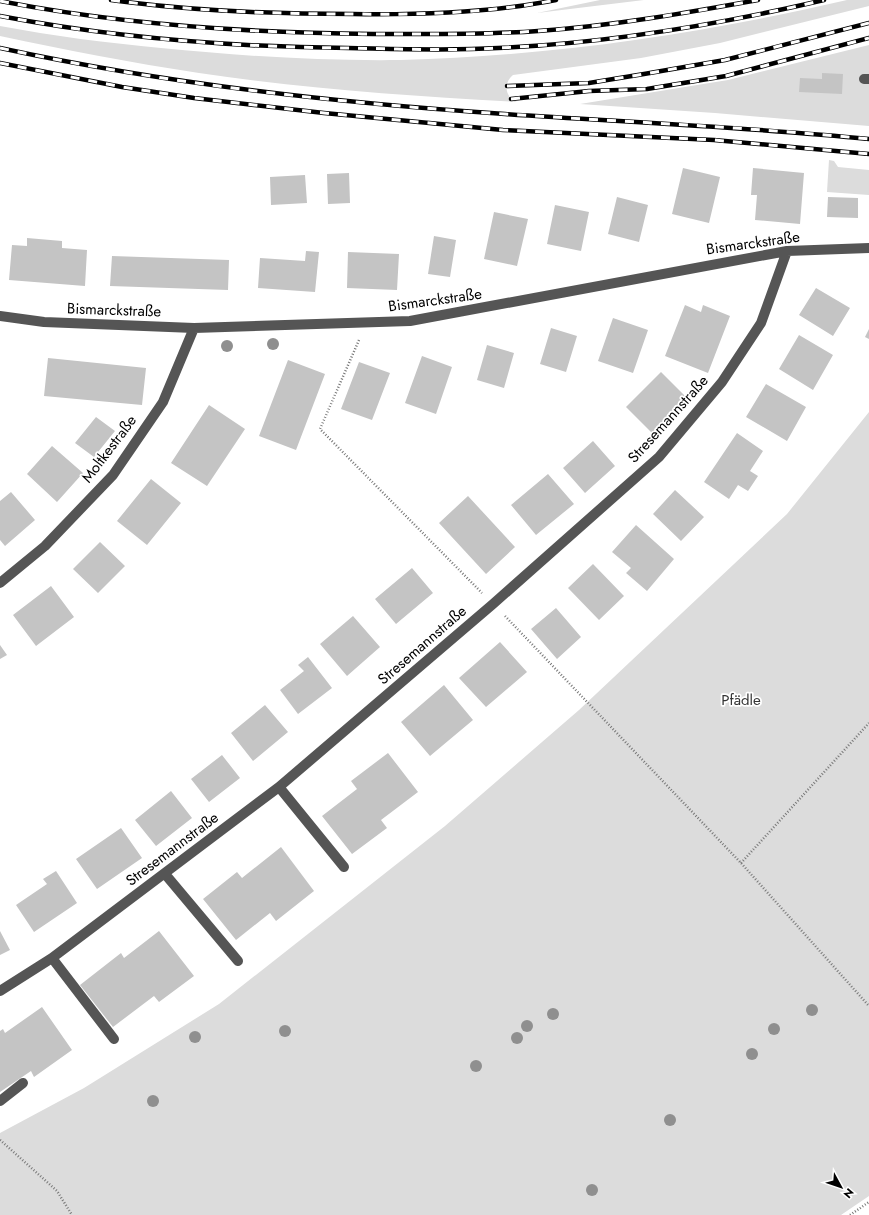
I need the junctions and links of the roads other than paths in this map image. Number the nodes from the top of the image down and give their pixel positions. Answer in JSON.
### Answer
{"nodes":[{"id":1,"x":869,"y":248,"type":"edge"},
{"id":2,"x":787,"y":251,"type":"junction"},
{"id":3,"x":0,"y":316,"type":"edge"},
{"id":4,"x":194,"y":328,"type":"junction"},
{"id":5,"x":0,"y":582,"type":"edge"},
{"id":6,"x":279,"y":787,"type":"junction"},
{"id":7,"x":344,"y":867,"type":"dead end"},
{"id":8,"x":165,"y":874,"type":"junction"},
{"id":9,"x":52,"y":958,"type":"junction"},
{"id":10,"x":238,"y":961,"type":"dead end"},
{"id":11,"x":0,"y":992,"type":"edge"},
{"id":12,"x":114,"y":1039,"type":"dead end"},
{"id":13,"x":23,"y":1083,"type":"dead end"},
{"id":14,"x":0,"y":1101,"type":"edge"}],
"edges":[{"from":1,"to":2,"type":"street","name":"Bismarckstraße"},
{"from":2,"to":4,"type":"street","name":"Bismarckstraße"},
{"from":2,"to":6,"type":"street","name":"Stresemannstraße"},
{"from":3,"to":4,"type":"street","name":"Bismarckstraße"},
{"from":4,"to":5,"type":"street","name":"Moltkestraße"},
{"from":6,"to":7,"type":"street"},
{"from":6,"to":8,"type":"street","name":"Stresemannstraße"},
{"from":8,"to":9,"type":"street","name":"Stresemannstraße"},
{"from":8,"to":10,"type":"street"},
{"from":9,"to":11,"type":"street","name":"Stresemannstraße"},
{"from":9,"to":12,"type":"street"},
{"from":13,"to":14,"type":"street"}]}
